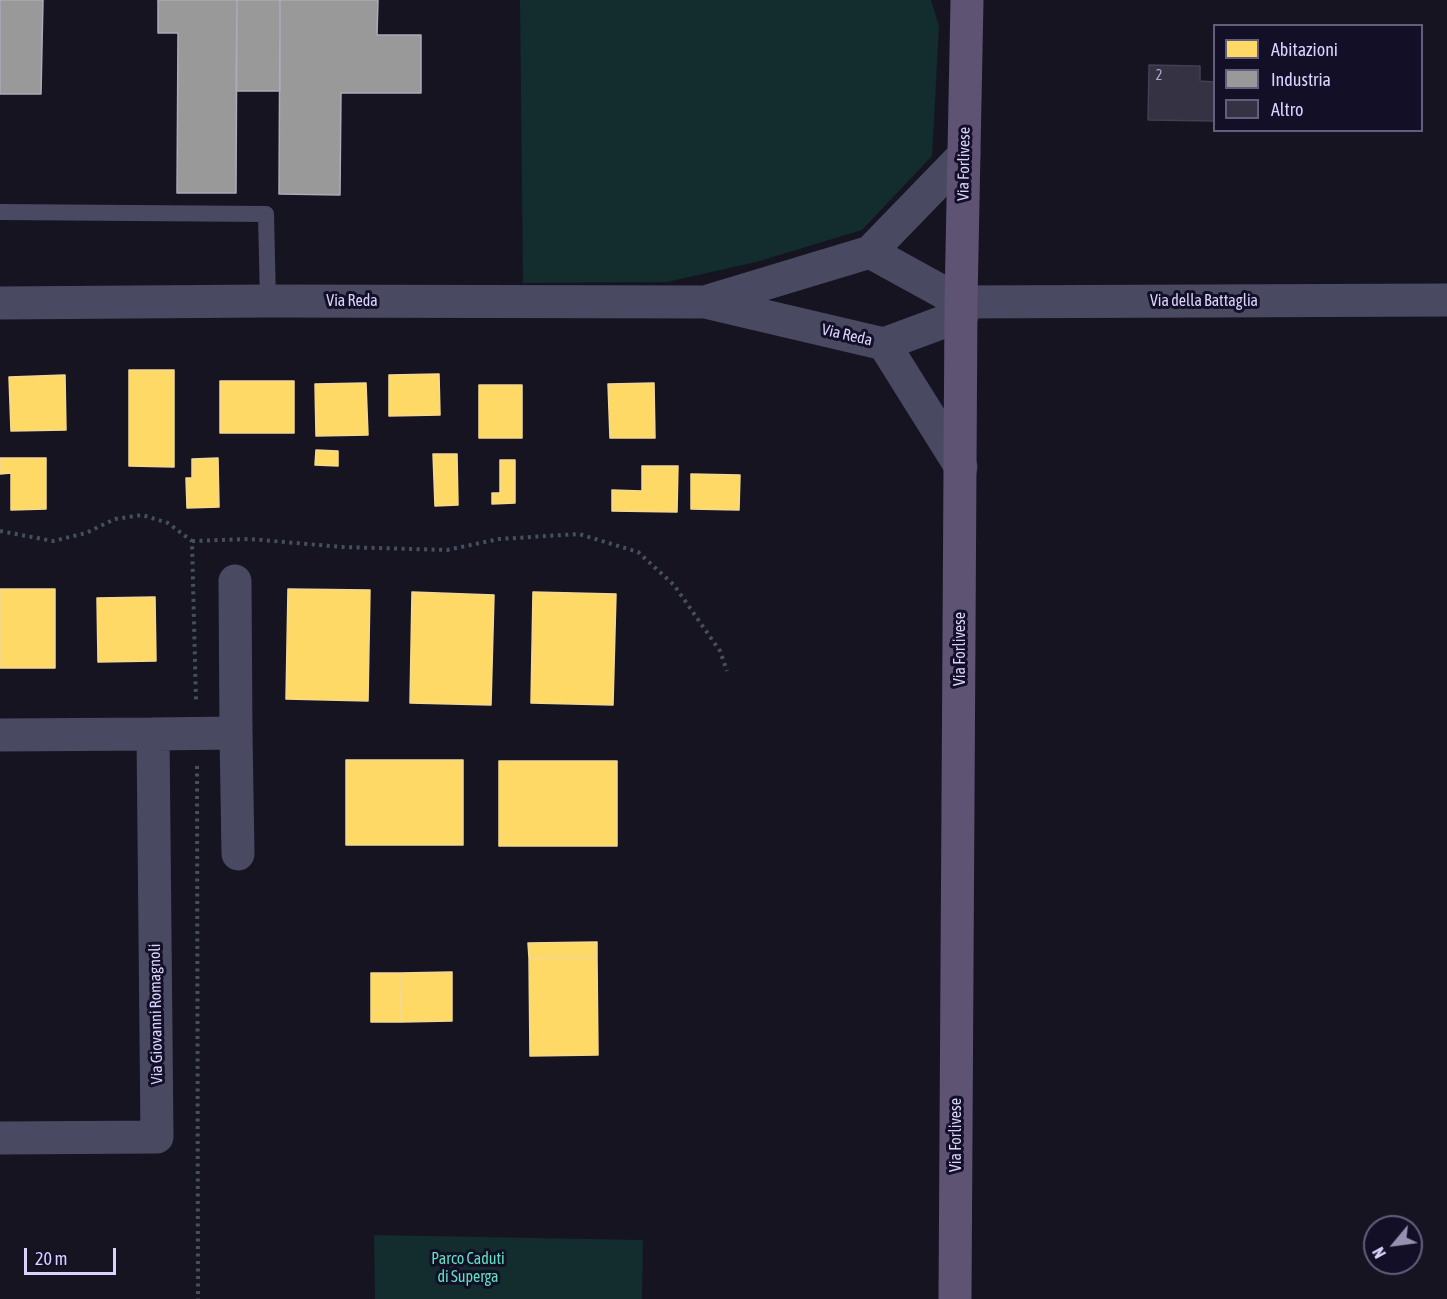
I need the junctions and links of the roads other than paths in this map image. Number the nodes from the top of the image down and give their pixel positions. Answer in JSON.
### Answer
{"nodes":[{"id":1,"x":967,"y":0,"type":"edge"},
{"id":2,"x":964,"y":155,"type":"junction"},
{"id":3,"x":0,"y":212,"type":"edge"},
{"id":4,"x":870,"y":252,"type":"junction"},
{"id":5,"x":1447,"y":300,"type":"edge"},
{"id":6,"x":268,"y":301,"type":"junction"},
{"id":7,"x":705,"y":302,"type":"junction"},
{"id":8,"x":0,"y":303,"type":"edge"},
{"id":9,"x":961,"y":308,"type":"junction"},
{"id":10,"x":884,"y":344,"type":"junction"},
{"id":11,"x":961,"y":467,"type":"junction"},
{"id":12,"x":235,"y":581,"type":"dead end"},
{"id":13,"x":236,"y":733,"type":"junction"},
{"id":14,"x":153,"y":734,"type":"junction"},
{"id":15,"x":0,"y":735,"type":"edge"},
{"id":16,"x":238,"y":855,"type":"dead end"},
{"id":17,"x":0,"y":1138,"type":"edge"},
{"id":18,"x":955,"y":1299,"type":"edge"}],
"edges":[{"from":1,"to":2,"type":"main road","name":"Via Forlivese"},
{"from":2,"to":4,"type":"street","name":"Via Reda"},
{"from":2,"to":9,"type":"main road","name":"Via Forlivese"},
{"from":3,"to":6,"type":"lane"},
{"from":4,"to":7,"type":"street","name":"Via Reda"},
{"from":4,"to":9,"type":"street"},
{"from":5,"to":9,"type":"street","name":"Via della Battaglia"},
{"from":6,"to":7,"type":"street","name":"Via Reda"},
{"from":6,"to":8,"type":"street","name":"Via Reda"},
{"from":7,"to":10,"type":"street","name":"Via Reda"},
{"from":9,"to":10,"type":"street","name":"Via Reda"},
{"from":9,"to":11,"type":"main road","name":"Via Forlivese"},
{"from":10,"to":11,"type":"street","name":"Via Reda"},
{"from":11,"to":18,"type":"main road","name":"Via Forlivese"},
{"from":12,"to":13,"type":"street"},
{"from":13,"to":14,"type":"street"},
{"from":13,"to":16,"type":"street"},
{"from":14,"to":15,"type":"street"},
{"from":14,"to":17,"type":"street","name":"Via Giovanni Romagnoli"}]}
